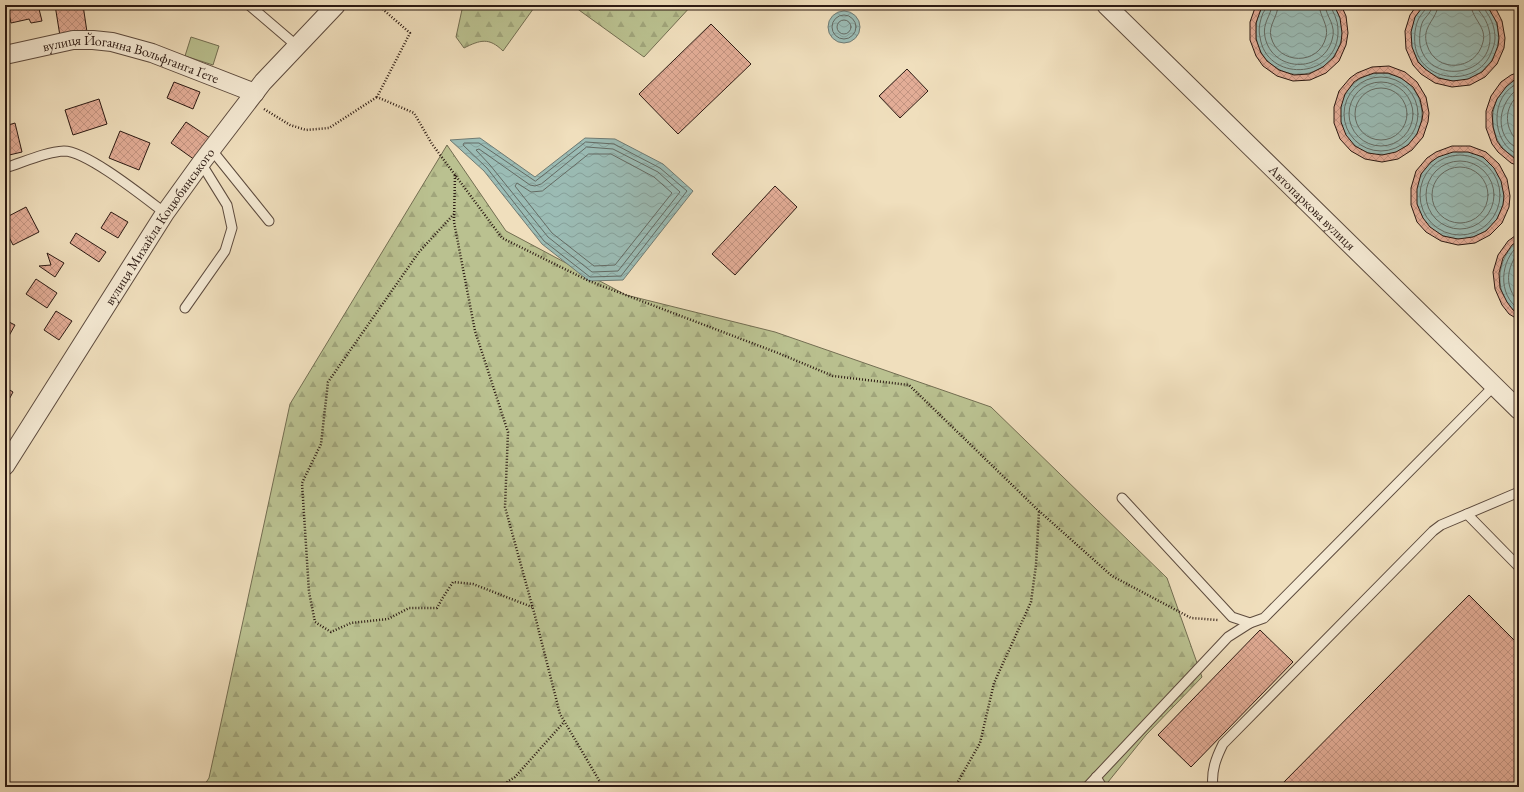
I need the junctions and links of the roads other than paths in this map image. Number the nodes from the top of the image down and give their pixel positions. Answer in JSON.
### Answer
{"nodes":[{"id":1,"x":249,"y":5,"type":"edge"},
{"id":2,"x":336,"y":5,"type":"edge"},
{"id":3,"x":1106,"y":5,"type":"edge"},
{"id":4,"x":297,"y":46,"type":"junction"},
{"id":5,"x":5,"y":55,"type":"edge"},
{"id":6,"x":252,"y":96,"type":"junction"},
{"id":7,"x":206,"y":156,"type":"junction"},
{"id":8,"x":5,"y":168,"type":"edge"},
{"id":9,"x":165,"y":213,"type":"junction"},
{"id":10,"x":269,"y":221,"type":"dead end"},
{"id":11,"x":185,"y":308,"type":"dead end"},
{"id":12,"x":1494,"y":386,"type":"junction"},
{"id":13,"x":1519,"y":410,"type":"edge"},
{"id":14,"x":5,"y":466,"type":"edge"},
{"id":15,"x":1519,"y":492,"type":"edge"},
{"id":16,"x":1122,"y":498,"type":"dead end"},
{"id":17,"x":1467,"y":514,"type":"junction"},
{"id":18,"x":1519,"y":567,"type":"edge"},
{"id":19,"x":1250,"y":623,"type":"junction"},
{"id":20,"x":1096,"y":777,"type":"junction"},
{"id":21,"x":1087,"y":787,"type":"edge"},
{"id":22,"x":1102,"y":787,"type":"edge"},
{"id":23,"x":1213,"y":787,"type":"edge"}],
"edges":[{"from":1,"to":4,"type":"lane"},
{"from":2,"to":4,"type":"street","name":"вулиця Михайла Коцюбинського"},
{"from":3,"to":12,"type":"street","name":"Автопаркова вулиця"},
{"from":4,"to":6,"type":"street","name":"вулиця Михайла Коцюбинського"},
{"from":5,"to":6,"type":"street","name":"вулиця Йоганна Вольфганга Ґете"},
{"from":6,"to":7,"type":"street","name":"вулиця Михайла Коцюбинського"},
{"from":7,"to":9,"type":"street","name":"вулиця Михайла Коцюбинського"},
{"from":7,"to":10,"type":"lane"},
{"from":7,"to":11,"type":"lane"},
{"from":8,"to":9,"type":"lane"},
{"from":9,"to":14,"type":"street","name":"вулиця Михайла Коцюбинського"},
{"from":12,"to":13,"type":"street","name":"Автопаркова вулиця"},
{"from":12,"to":19,"type":"lane"},
{"from":15,"to":17,"type":"lane"},
{"from":16,"to":19,"type":"lane"},
{"from":17,"to":18,"type":"lane"},
{"from":17,"to":23,"type":"lane"},
{"from":19,"to":20,"type":"lane"},
{"from":20,"to":21,"type":"lane"},
{"from":20,"to":22,"type":"lane"}]}
